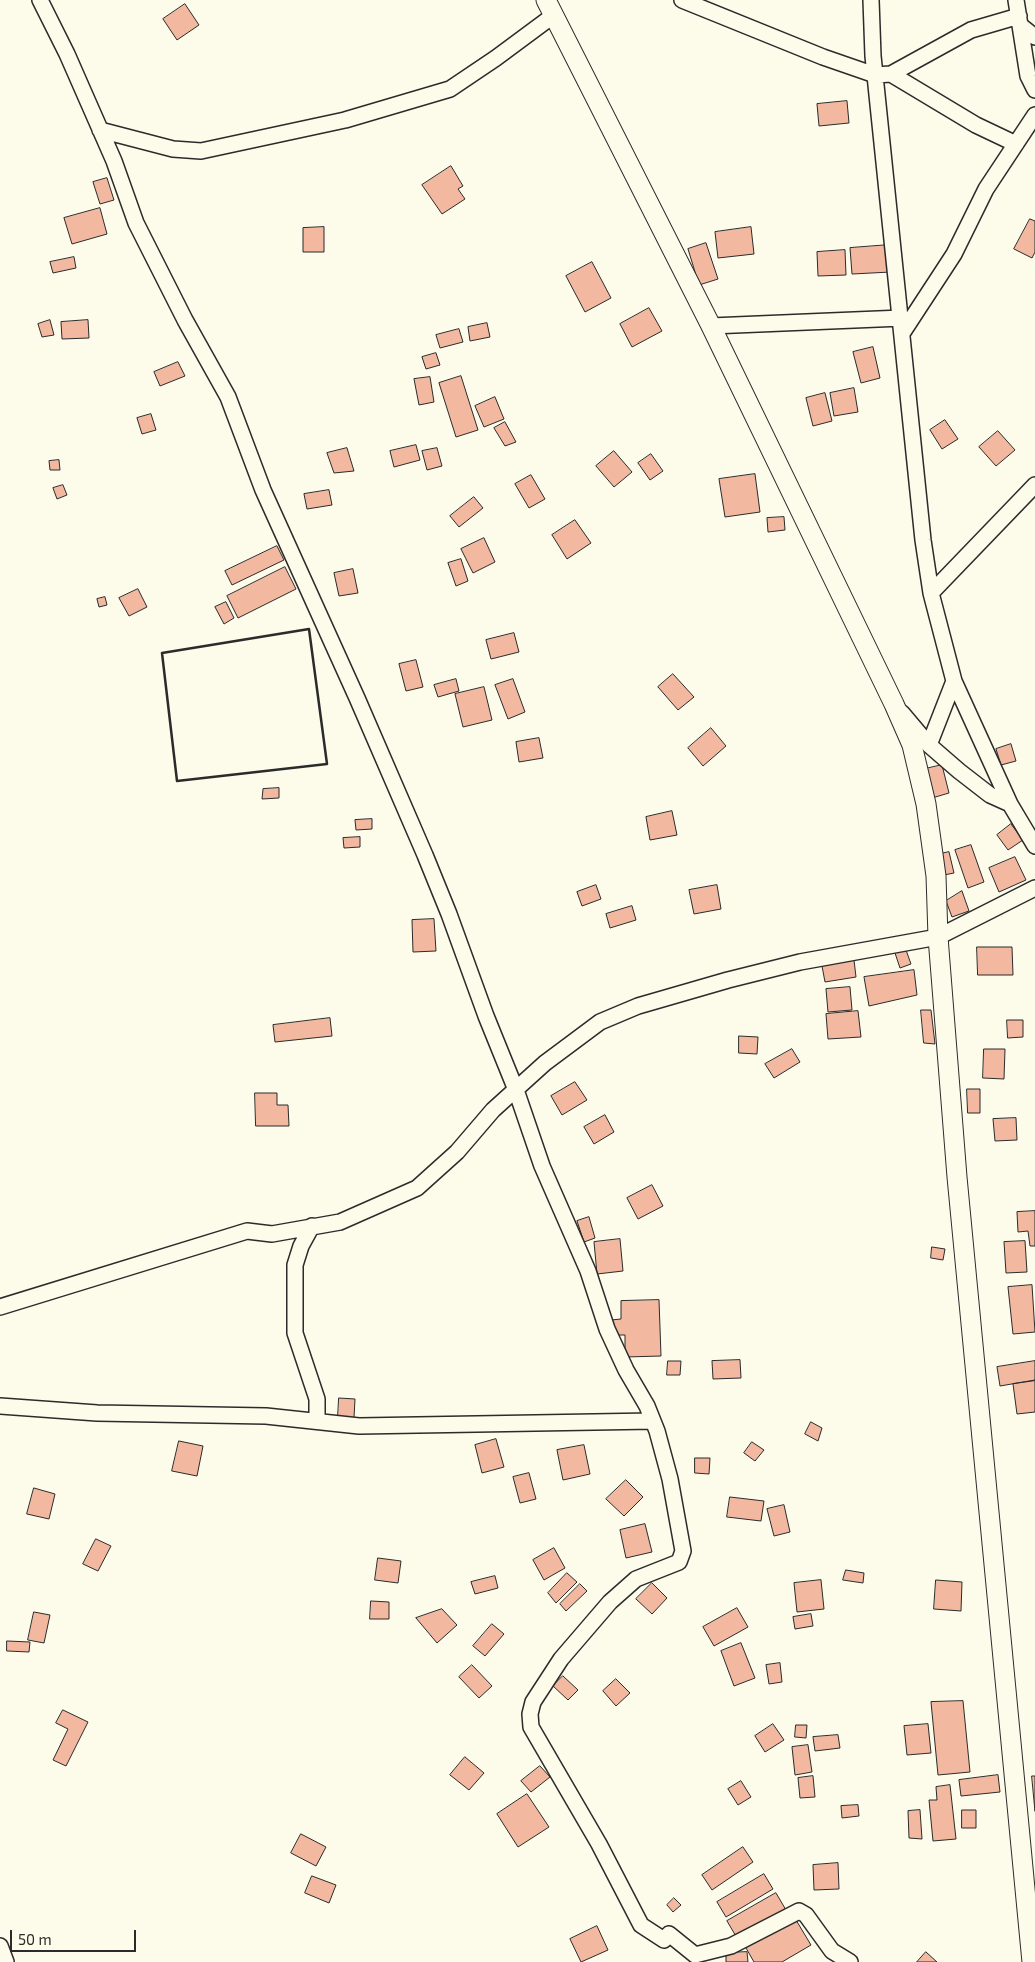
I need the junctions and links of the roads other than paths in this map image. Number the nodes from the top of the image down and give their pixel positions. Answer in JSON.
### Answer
{"nodes":[{"id":1,"x":40,"y":0,"type":"edge"},
{"id":2,"x":682,"y":0,"type":"edge"},
{"id":3,"x":871,"y":0,"type":"edge"},
{"id":4,"x":1016,"y":0,"type":"edge"},
{"id":5,"x":550,"y":7,"type":"edge"},
{"id":6,"x":1019,"y":21,"type":"junction"},
{"id":7,"x":1035,"y":36,"type":"edge"},
{"id":8,"x":891,"y":74,"type":"junction"},
{"id":9,"x":875,"y":75,"type":"junction"},
{"id":10,"x":1035,"y":90,"type":"edge"},
{"id":11,"x":1035,"y":115,"type":"edge"},
{"id":12,"x":100,"y":130,"type":"junction"},
{"id":13,"x":1016,"y":144,"type":"junction"},
{"id":14,"x":902,"y":325,"type":"junction"},
{"id":15,"x":711,"y":326,"type":"junction"},
{"id":16,"x":1035,"y":484,"type":"edge"},
{"id":17,"x":931,"y":593,"type":"junction"},
{"id":18,"x":954,"y":681,"type":"junction"},
{"id":19,"x":894,"y":704,"type":"junction"},
{"id":20,"x":929,"y":745,"type":"junction"},
{"id":21,"x":1010,"y":804,"type":"junction"},
{"id":22,"x":1035,"y":846,"type":"edge"},
{"id":23,"x":1035,"y":888,"type":"edge"},
{"id":24,"x":938,"y":937,"type":"junction"},
{"id":25,"x":516,"y":1090,"type":"junction"},
{"id":26,"x":312,"y":1226,"type":"junction"},
{"id":27,"x":0,"y":1307,"type":"edge"},
{"id":28,"x":0,"y":1406,"type":"edge"},
{"id":29,"x":317,"y":1421,"type":"junction"},
{"id":30,"x":653,"y":1421,"type":"junction"},
{"id":31,"x":0,"y":1946,"type":"edge"},
{"id":32,"x":6,"y":1962,"type":"edge"},
{"id":33,"x":850,"y":1962,"type":"edge"},
{"id":34,"x":1032,"y":1962,"type":"edge"}],
"edges":[{"from":1,"to":12,"type":"street"},
{"from":2,"to":9,"type":"street"},
{"from":3,"to":9,"type":"street"},
{"from":4,"to":6,"type":"street"},
{"from":5,"to":12,"type":"street"},
{"from":5,"to":15,"type":"street"},
{"from":6,"to":7,"type":"street"},
{"from":6,"to":8,"type":"street"},
{"from":6,"to":10,"type":"street"},
{"from":8,"to":9,"type":"street"},
{"from":8,"to":13,"type":"street"},
{"from":9,"to":14,"type":"street"},
{"from":11,"to":13,"type":"street"},
{"from":12,"to":25,"type":"street"},
{"from":13,"to":14,"type":"street"},
{"from":14,"to":15,"type":"street"},
{"from":14,"to":17,"type":"street"},
{"from":15,"to":19,"type":"street"},
{"from":16,"to":17,"type":"street"},
{"from":17,"to":18,"type":"street"},
{"from":18,"to":20,"type":"street"},
{"from":18,"to":21,"type":"street"},
{"from":19,"to":20,"type":"street"},
{"from":19,"to":24,"type":"street"},
{"from":20,"to":21,"type":"street"},
{"from":21,"to":22,"type":"street"},
{"from":23,"to":24,"type":"street"},
{"from":24,"to":25,"type":"street"},
{"from":24,"to":34,"type":"street"},
{"from":25,"to":26,"type":"street"},
{"from":25,"to":30,"type":"street"},
{"from":26,"to":27,"type":"street"},
{"from":26,"to":29,"type":"street"},
{"from":28,"to":29,"type":"street"},
{"from":29,"to":30,"type":"street"},
{"from":30,"to":33,"type":"street"},
{"from":31,"to":32,"type":"street"}]}
